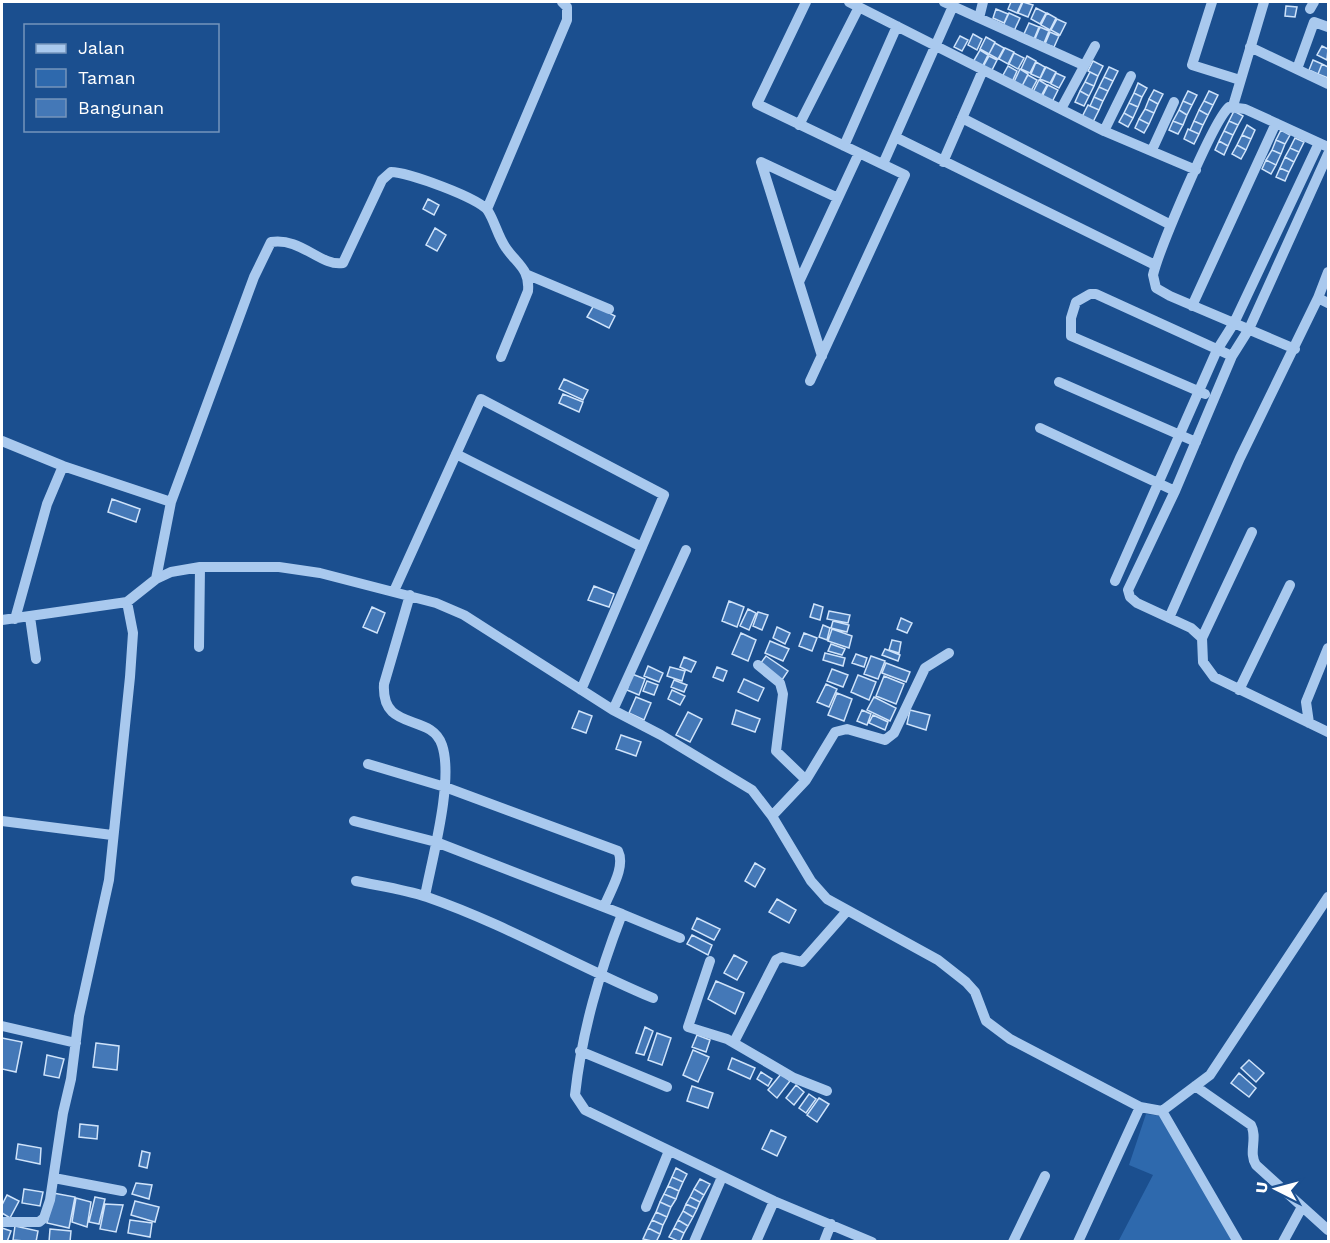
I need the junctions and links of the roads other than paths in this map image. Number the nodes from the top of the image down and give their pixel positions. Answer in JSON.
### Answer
{"nodes":[{"id":1,"x":562,"y":2,"type":"edge"},
{"id":2,"x":806,"y":2,"type":"edge"},
{"id":3,"x":982,"y":2,"type":"edge"},
{"id":4,"x":1212,"y":2,"type":"edge"},
{"id":5,"x":1264,"y":2,"type":"edge"},
{"id":6,"x":854,"y":4,"type":"edge"},
{"id":7,"x":949,"y":4,"type":"edge"},
{"id":8,"x":979,"y":18,"type":"junction"},
{"id":9,"x":897,"y":26,"type":"junction"},
{"id":10,"x":1329,"y":27,"type":"edge"},
{"id":11,"x":935,"y":45,"type":"junction"},
{"id":12,"x":1095,"y":46,"type":"dead end"},
{"id":13,"x":1250,"y":47,"type":"junction"},
{"id":14,"x":1083,"y":65,"type":"junction"},
{"id":15,"x":1297,"y":69,"type":"junction"},
{"id":16,"x":983,"y":70,"type":"junction"},
{"id":17,"x":1131,"y":76,"type":"dead end"},
{"id":18,"x":1240,"y":80,"type":"junction"},
{"id":19,"x":1329,"y":84,"type":"edge"},
{"id":20,"x":1174,"y":102,"type":"dead end"},
{"id":21,"x":1233,"y":106,"type":"junction"},
{"id":22,"x":1062,"y":109,"type":"junction"},
{"id":23,"x":962,"y":118,"type":"junction"},
{"id":24,"x":1276,"y":123,"type":"junction"},
{"id":25,"x":799,"y":125,"type":"junction"},
{"id":26,"x":1104,"y":131,"type":"junction"},
{"id":27,"x":895,"y":137,"type":"junction"},
{"id":28,"x":1324,"y":145,"type":"edge"},
{"id":29,"x":844,"y":146,"type":"junction"},
{"id":30,"x":1152,"y":150,"type":"junction"},
{"id":31,"x":859,"y":153,"type":"junction"},
{"id":32,"x":1329,"y":154,"type":"edge"},
{"id":33,"x":943,"y":162,"type":"junction"},
{"id":34,"x":883,"y":164,"type":"junction"},
{"id":35,"x":1196,"y":170,"type":"junction"},
{"id":36,"x":838,"y":198,"type":"junction"},
{"id":37,"x":487,"y":209,"type":"junction"},
{"id":38,"x":1171,"y":225,"type":"junction"},
{"id":39,"x":1155,"y":265,"type":"junction"},
{"id":40,"x":1329,"y":272,"type":"edge"},
{"id":41,"x":528,"y":275,"type":"junction"},
{"id":42,"x":798,"y":282,"type":"junction"},
{"id":43,"x":1323,"y":300,"type":"edge"},
{"id":44,"x":1192,"y":306,"type":"junction"},
{"id":45,"x":609,"y":309,"type":"dead end"},
{"id":46,"x":1234,"y":323,"type":"junction"},
{"id":47,"x":1249,"y":329,"type":"junction"},
{"id":48,"x":1295,"y":349,"type":"junction"},
{"id":49,"x":1217,"y":350,"type":"junction"},
{"id":50,"x":822,"y":356,"type":"junction"},
{"id":51,"x":1232,"y":356,"type":"junction"},
{"id":52,"x":501,"y":357,"type":"dead end"},
{"id":53,"x":810,"y":381,"type":"dead end"},
{"id":54,"x":1059,"y":382,"type":"dead end"},
{"id":55,"x":1199,"y":392,"type":"junction"},
{"id":56,"x":1214,"y":398,"type":"junction"},
{"id":57,"x":1041,"y":428,"type":"dead end"},
{"id":58,"x":1181,"y":435,"type":"junction"},
{"id":59,"x":2,"y":441,"type":"edge"},
{"id":60,"x":1196,"y":442,"type":"junction"},
{"id":61,"x":456,"y":454,"type":"junction"},
{"id":62,"x":63,"y":466,"type":"junction"},
{"id":63,"x":1159,"y":483,"type":"junction"},
{"id":64,"x":1175,"y":491,"type":"junction"},
{"id":65,"x":171,"y":502,"type":"junction"},
{"id":66,"x":1252,"y":532,"type":"dead end"},
{"id":67,"x":642,"y":547,"type":"junction"},
{"id":68,"x":686,"y":550,"type":"dead end"},
{"id":69,"x":200,"y":567,"type":"junction"},
{"id":70,"x":156,"y":579,"type":"junction"},
{"id":71,"x":1115,"y":581,"type":"dead end"},
{"id":72,"x":1290,"y":585,"type":"dead end"},
{"id":73,"x":394,"y":591,"type":"junction"},
{"id":74,"x":410,"y":595,"type":"junction"},
{"id":75,"x":127,"y":602,"type":"junction"},
{"id":76,"x":30,"y":617,"type":"junction"},
{"id":77,"x":1169,"y":618,"type":"junction"},
{"id":78,"x":15,"y":619,"type":"junction"},
{"id":79,"x":2,"y":620,"type":"edge"},
{"id":80,"x":1202,"y":638,"type":"junction"},
{"id":81,"x":199,"y":647,"type":"dead end"},
{"id":82,"x":1329,"y":648,"type":"edge"},
{"id":83,"x":949,"y":653,"type":"dead end"},
{"id":84,"x":36,"y":659,"type":"dead end"},
{"id":85,"x":758,"y":665,"type":"dead end"},
{"id":86,"x":581,"y":690,"type":"junction"},
{"id":87,"x":1239,"y":690,"type":"junction"},
{"id":88,"x":613,"y":710,"type":"junction"},
{"id":89,"x":1309,"y":723,"type":"junction"},
{"id":90,"x":1329,"y":732,"type":"edge"},
{"id":91,"x":368,"y":764,"type":"dead end"},
{"id":92,"x":806,"y":780,"type":"junction"},
{"id":93,"x":445,"y":787,"type":"junction"},
{"id":94,"x":772,"y":816,"type":"junction"},
{"id":95,"x":2,"y":821,"type":"edge"},
{"id":96,"x":354,"y":821,"type":"dead end"},
{"id":97,"x":112,"y":836,"type":"junction"},
{"id":98,"x":436,"y":842,"type":"junction"},
{"id":99,"x":356,"y":881,"type":"dead end"},
{"id":100,"x":425,"y":896,"type":"junction"},
{"id":101,"x":1329,"y":897,"type":"edge"},
{"id":102,"x":604,"y":907,"type":"junction"},
{"id":103,"x":847,"y":910,"type":"junction"},
{"id":104,"x":622,"y":914,"type":"junction"},
{"id":105,"x":680,"y":938,"type":"dead end"},
{"id":106,"x":710,"y":961,"type":"dead end"},
{"id":107,"x":598,"y":975,"type":"junction"},
{"id":108,"x":653,"y":998,"type":"dead end"},
{"id":109,"x":2,"y":1026,"type":"edge"},
{"id":110,"x":735,"y":1042,"type":"junction"},
{"id":111,"x":76,"y":1043,"type":"junction"},
{"id":112,"x":580,"y":1051,"type":"junction"},
{"id":113,"x":1195,"y":1086,"type":"junction"},
{"id":114,"x":668,"y":1087,"type":"dead end"},
{"id":115,"x":827,"y":1091,"type":"dead end"},
{"id":116,"x":1140,"y":1107,"type":"junction"},
{"id":117,"x":1162,"y":1111,"type":"junction"},
{"id":118,"x":669,"y":1151,"type":"junction"},
{"id":119,"x":1045,"y":1176,"type":"dead end"},
{"id":120,"x":722,"y":1177,"type":"junction"},
{"id":121,"x":54,"y":1178,"type":"junction"},
{"id":122,"x":122,"y":1191,"type":"dead end"},
{"id":123,"x":774,"y":1202,"type":"junction"},
{"id":124,"x":646,"y":1207,"type":"dead end"},
{"id":125,"x":1302,"y":1207,"type":"junction"},
{"id":126,"x":2,"y":1222,"type":"edge"},
{"id":127,"x":831,"y":1224,"type":"junction"},
{"id":128,"x":1329,"y":1230,"type":"edge"},
{"id":129,"x":694,"y":1242,"type":"edge"},
{"id":130,"x":756,"y":1242,"type":"edge"},
{"id":131,"x":824,"y":1242,"type":"edge"},
{"id":132,"x":872,"y":1242,"type":"edge"},
{"id":133,"x":1013,"y":1242,"type":"edge"},
{"id":134,"x":1078,"y":1242,"type":"edge"},
{"id":135,"x":1238,"y":1242,"type":"edge"},
{"id":136,"x":1283,"y":1242,"type":"edge"}],
"edges":[{"from":1,"to":37,"type":"street"},
{"from":2,"to":25,"type":"street"},
{"from":3,"to":8,"type":"street"},
{"from":4,"to":18,"type":"street"},
{"from":5,"to":13,"type":"street"},
{"from":6,"to":9,"type":"street"},
{"from":6,"to":25,"type":"street"},
{"from":7,"to":8,"type":"street"},
{"from":7,"to":11,"type":"street"},
{"from":8,"to":14,"type":"street"},
{"from":9,"to":11,"type":"street"},
{"from":9,"to":29,"type":"street"},
{"from":10,"to":15,"type":"street"},
{"from":11,"to":16,"type":"street"},
{"from":11,"to":27,"type":"street"},
{"from":12,"to":14,"type":"street"},
{"from":13,"to":15,"type":"street"},
{"from":13,"to":18,"type":"street"},
{"from":14,"to":22,"type":"street"},
{"from":15,"to":19,"type":"street"},
{"from":16,"to":22,"type":"street"},
{"from":16,"to":23,"type":"street"},
{"from":17,"to":26,"type":"street"},
{"from":18,"to":21,"type":"street"},
{"from":20,"to":30,"type":"street"},
{"from":21,"to":24,"type":"street"},
{"from":21,"to":35,"type":"street"},
{"from":22,"to":26,"type":"street"},
{"from":23,"to":33,"type":"street"},
{"from":23,"to":38,"type":"street"},
{"from":24,"to":28,"type":"street"},
{"from":24,"to":44,"type":"street"},
{"from":25,"to":29,"type":"street"},
{"from":26,"to":30,"type":"street"},
{"from":27,"to":33,"type":"street"},
{"from":27,"to":34,"type":"street"},
{"from":28,"to":46,"type":"street"},
{"from":29,"to":31,"type":"street"},
{"from":30,"to":35,"type":"street"},
{"from":31,"to":34,"type":"street"},
{"from":31,"to":36,"type":"street"},
{"from":32,"to":47,"type":"street"},
{"from":33,"to":39,"type":"street"},
{"from":34,"to":50,"type":"street"},
{"from":35,"to":38,"type":"street"},
{"from":36,"to":42,"type":"street"},
{"from":36,"to":42,"type":"street"},
{"from":37,"to":41,"type":"street"},
{"from":37,"to":65,"type":"street"},
{"from":38,"to":39,"type":"street"},
{"from":39,"to":44,"type":"street"},
{"from":40,"to":43,"type":"street"},
{"from":41,"to":45,"type":"street"},
{"from":41,"to":52,"type":"street"},
{"from":42,"to":50,"type":"street"},
{"from":43,"to":48,"type":"street"},
{"from":44,"to":46,"type":"street"},
{"from":46,"to":47,"type":"street"},
{"from":46,"to":49,"type":"street"},
{"from":47,"to":48,"type":"street"},
{"from":47,"to":51,"type":"street"},
{"from":48,"to":77,"type":"street"},
{"from":49,"to":51,"type":"street"},
{"from":49,"to":55,"type":"street"},
{"from":49,"to":55,"type":"street"},
{"from":50,"to":53,"type":"street"},
{"from":51,"to":56,"type":"street"},
{"from":54,"to":58,"type":"street"},
{"from":55,"to":56,"type":"street"},
{"from":55,"to":58,"type":"street"},
{"from":56,"to":60,"type":"street"},
{"from":57,"to":63,"type":"street"},
{"from":58,"to":60,"type":"street"},
{"from":58,"to":63,"type":"street"},
{"from":59,"to":62,"type":"street"},
{"from":60,"to":64,"type":"street"},
{"from":61,"to":67,"type":"street"},
{"from":61,"to":67,"type":"street"},
{"from":61,"to":73,"type":"street"},
{"from":62,"to":65,"type":"street"},
{"from":62,"to":78,"type":"street"},
{"from":63,"to":64,"type":"street"},
{"from":63,"to":71,"type":"street"},
{"from":64,"to":77,"type":"street"},
{"from":65,"to":70,"type":"street"},
{"from":66,"to":80,"type":"street"},
{"from":67,"to":86,"type":"street"},
{"from":68,"to":88,"type":"street"},
{"from":69,"to":70,"type":"street"},
{"from":69,"to":73,"type":"street"},
{"from":69,"to":81,"type":"street"},
{"from":70,"to":75,"type":"street"},
{"from":72,"to":87,"type":"street"},
{"from":73,"to":74,"type":"street"},
{"from":74,"to":86,"type":"street"},
{"from":74,"to":93,"type":"street"},
{"from":75,"to":76,"type":"street"},
{"from":75,"to":97,"type":"street"},
{"from":76,"to":78,"type":"street"},
{"from":76,"to":84,"type":"street"},
{"from":77,"to":80,"type":"street"},
{"from":78,"to":79,"type":"street"},
{"from":80,"to":87,"type":"street"},
{"from":82,"to":89,"type":"street"},
{"from":83,"to":92,"type":"street"},
{"from":85,"to":92,"type":"street"},
{"from":86,"to":88,"type":"street"},
{"from":87,"to":89,"type":"street"},
{"from":88,"to":94,"type":"street"},
{"from":89,"to":90,"type":"street"},
{"from":91,"to":93,"type":"street"},
{"from":92,"to":94,"type":"street"},
{"from":93,"to":98,"type":"street"},
{"from":93,"to":102,"type":"street"},
{"from":94,"to":103,"type":"street"},
{"from":95,"to":97,"type":"street"},
{"from":96,"to":98,"type":"street"},
{"from":97,"to":111,"type":"street"},
{"from":98,"to":100,"type":"street"},
{"from":98,"to":102,"type":"street"},
{"from":99,"to":100,"type":"street"},
{"from":100,"to":107,"type":"street"},
{"from":101,"to":113,"type":"street"},
{"from":102,"to":104,"type":"street"},
{"from":103,"to":110,"type":"street"},
{"from":103,"to":116,"type":"street"},
{"from":104,"to":105,"type":"street"},
{"from":104,"to":107,"type":"street"},
{"from":106,"to":110,"type":"street"},
{"from":107,"to":108,"type":"street"},
{"from":107,"to":112,"type":"street"},
{"from":109,"to":111,"type":"street"},
{"from":110,"to":115,"type":"street"},
{"from":111,"to":121,"type":"street"},
{"from":112,"to":114,"type":"street"},
{"from":112,"to":118,"type":"street"},
{"from":113,"to":117,"type":"street"},
{"from":113,"to":125,"type":"street"},
{"from":116,"to":117,"type":"street"},
{"from":116,"to":134,"type":"street"},
{"from":117,"to":135,"type":"street"},
{"from":118,"to":120,"type":"street"},
{"from":118,"to":124,"type":"street"},
{"from":119,"to":133,"type":"street"},
{"from":120,"to":123,"type":"street"},
{"from":120,"to":129,"type":"street"},
{"from":121,"to":122,"type":"street"},
{"from":121,"to":126,"type":"street"},
{"from":123,"to":127,"type":"street"},
{"from":123,"to":130,"type":"street"},
{"from":125,"to":128,"type":"street"},
{"from":125,"to":136,"type":"street"},
{"from":127,"to":131,"type":"street"},
{"from":127,"to":132,"type":"street"}]}
